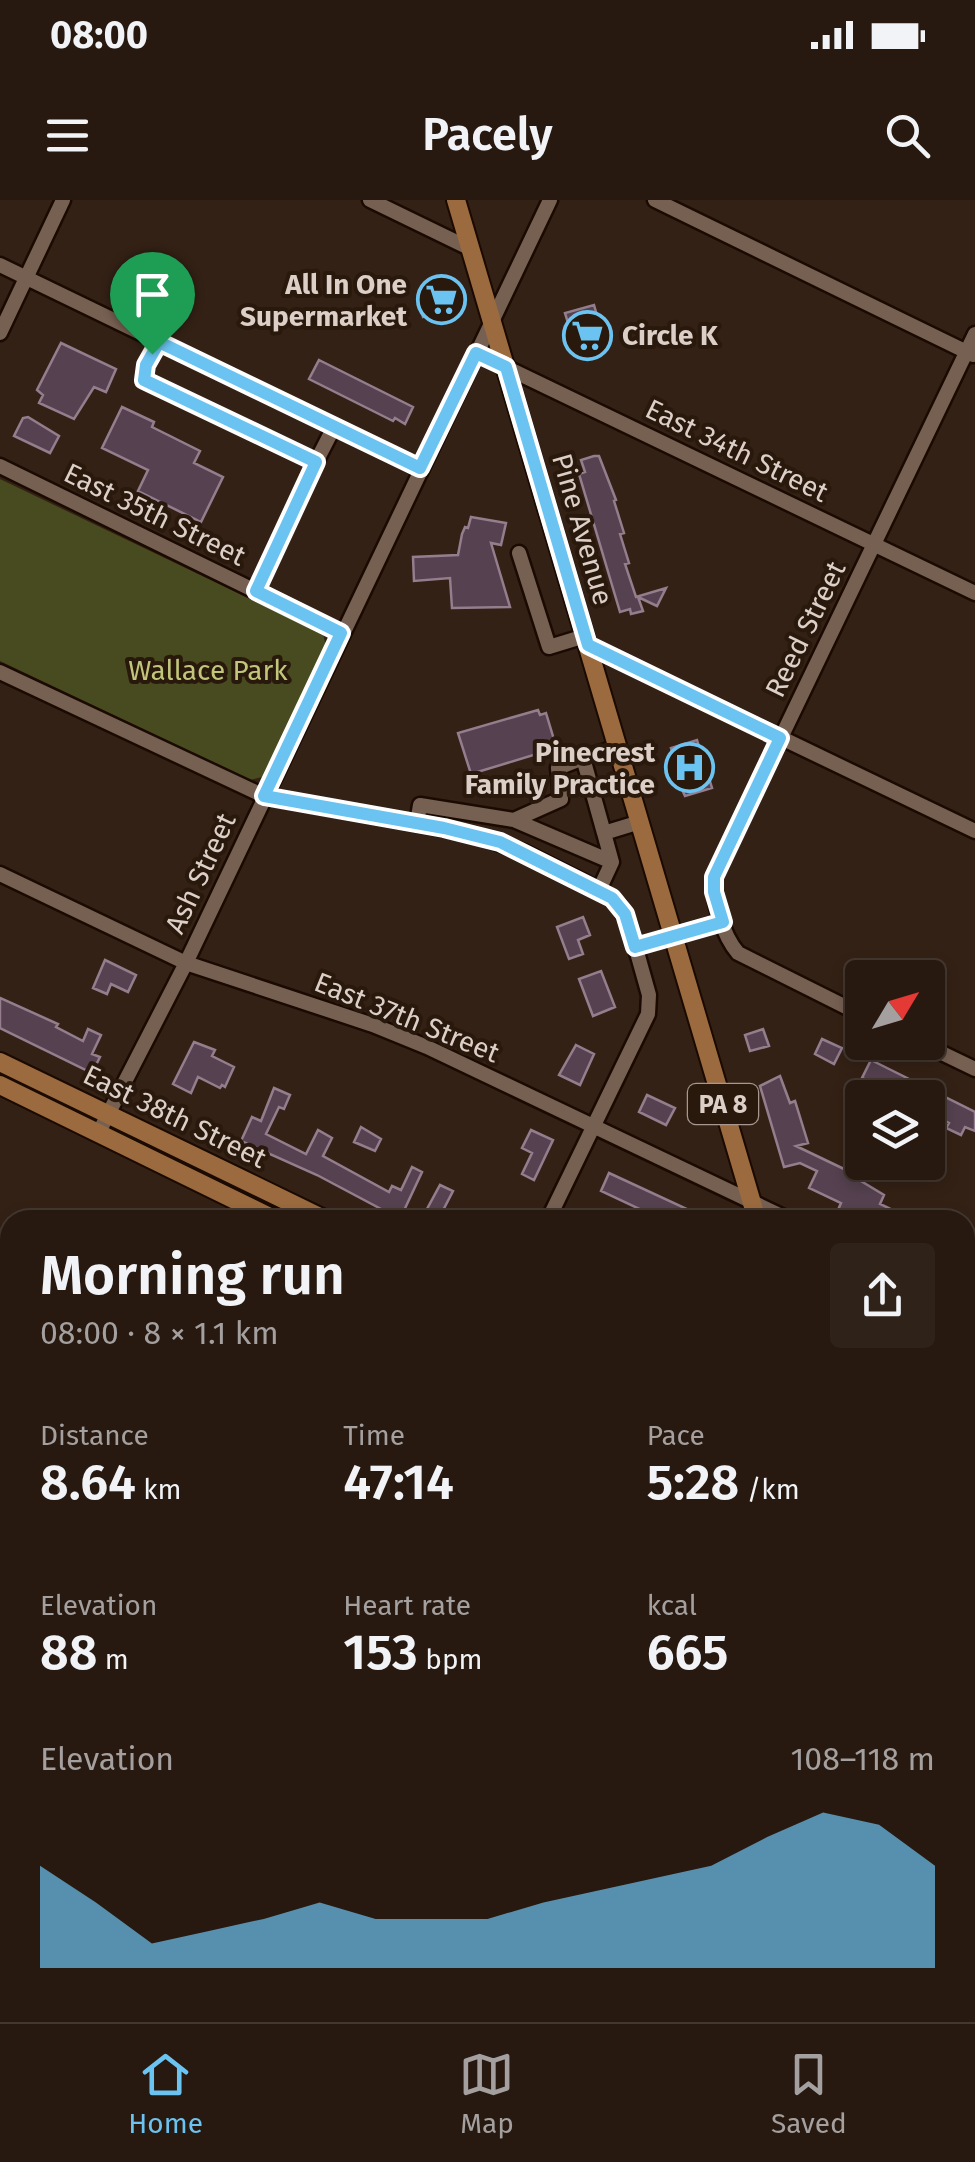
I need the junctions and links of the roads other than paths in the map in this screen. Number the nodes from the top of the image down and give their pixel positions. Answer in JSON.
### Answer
{"nodes":[{"id":1,"x":64,"y":200,"type":"edge"},
{"id":2,"x":370,"y":200,"type":"edge"},
{"id":3,"x":456,"y":200,"type":"edge"},
{"id":4,"x":550,"y":200,"type":"edge"},
{"id":5,"x":654,"y":200,"type":"edge"},
{"id":6,"x":471,"y":248,"type":"junction"},
{"id":7,"x":0,"y":265,"type":"edge"},
{"id":8,"x":27,"y":278,"type":"junction"},
{"id":9,"x":492,"y":321,"type":"junction"},
{"id":10,"x":0,"y":333,"type":"edge"},
{"id":11,"x":975,"y":334,"type":"edge"},
{"id":12,"x":159,"y":342,"type":"junction"},
{"id":13,"x":476,"y":353,"type":"junction"},
{"id":14,"x":971,"y":354,"type":"edge"},
{"id":15,"x":506,"y":367,"type":"junction"},
{"id":16,"x":334,"y":427,"type":"junction"},
{"id":17,"x":316,"y":462,"type":"junction"},
{"id":18,"x":0,"y":466,"type":"edge"},
{"id":19,"x":420,"y":468,"type":"junction"},
{"id":20,"x":873,"y":544,"type":"junction"},
{"id":21,"x":519,"y":553,"type":"dead end"},
{"id":22,"x":256,"y":591,"type":"junction"},
{"id":23,"x":975,"y":593,"type":"edge"},
{"id":24,"x":341,"y":633,"type":"junction"},
{"id":25,"x":587,"y":640,"type":"junction"},
{"id":26,"x":0,"y":672,"type":"edge"},
{"id":27,"x":780,"y":738,"type":"junction"},
{"id":28,"x":618,"y":746,"type":"junction"},
{"id":29,"x":583,"y":758,"type":"junction"},
{"id":30,"x":264,"y":796,"type":"junction"},
{"id":31,"x":514,"y":820,"type":"junction"},
{"id":32,"x":640,"y":822,"type":"junction"},
{"id":33,"x":417,"y":823,"type":"junction"},
{"id":34,"x":975,"y":832,"type":"edge"},
{"id":35,"x":604,"y":833,"type":"junction"},
{"id":36,"x":612,"y":862,"type":"junction"},
{"id":37,"x":0,"y":874,"type":"edge"},
{"id":38,"x":600,"y":890,"type":"junction"},
{"id":39,"x":723,"y":922,"type":"junction"},
{"id":40,"x":674,"y":936,"type":"junction"},
{"id":41,"x":635,"y":947,"type":"junction"},
{"id":42,"x":186,"y":963,"type":"junction"},
{"id":43,"x":845,"y":1007,"type":"edge"},
{"id":44,"x":945,"y":1055,"type":"edge"},
{"id":45,"x":0,"y":1062,"type":"edge"},
{"id":46,"x":975,"y":1070,"type":"edge"},
{"id":47,"x":0,"y":1085,"type":"edge"},
{"id":48,"x":108,"y":1114,"type":"junction"},
{"id":49,"x":594,"y":1126,"type":"junction"},
{"id":50,"x":98,"y":1132,"type":"junction"},
{"id":51,"x":256,"y":1210,"type":"edge"},
{"id":52,"x":305,"y":1210,"type":"edge"},
{"id":53,"x":553,"y":1210,"type":"edge"},
{"id":54,"x":753,"y":1210,"type":"edge"},
{"id":55,"x":755,"y":1210,"type":"edge"}],
"edges":[{"from":1,"to":8,"type":"street"},
{"from":2,"to":6,"type":"street"},
{"from":3,"to":6,"type":"main road","name":"Pine Avenue","number":"PA 8"},
{"from":4,"to":9,"type":"street","name":"Ash Street"},
{"from":5,"to":14,"type":"street"},
{"from":6,"to":9,"type":"main road","name":"Pine Avenue","number":"PA 8"},
{"from":7,"to":8,"type":"street"},
{"from":8,"to":10,"type":"street"},
{"from":8,"to":12,"type":"street"},
{"from":9,"to":13,"type":"street","name":"Ash Street"},
{"from":9,"to":15,"type":"main road","name":"Pine Avenue","number":"PA 8"},
{"from":11,"to":14,"type":"street","name":"Reed Street"},
{"from":12,"to":16,"type":"street"},
{"from":12,"to":17,"type":"street"},
{"from":13,"to":15,"type":"street","name":"East 34th Street"},
{"from":13,"to":19,"type":"street","name":"Ash Street"},
{"from":14,"to":20,"type":"street","name":"Reed Street"},
{"from":15,"to":20,"type":"street","name":"East 34th Street"},
{"from":15,"to":25,"type":"main road","name":"Pine Avenue","number":"PA 8"},
{"from":16,"to":17,"type":"street"},
{"from":16,"to":19,"type":"street"},
{"from":17,"to":22,"type":"street"},
{"from":18,"to":22,"type":"street","name":"East 35th Street"},
{"from":19,"to":24,"type":"street","name":"Ash Street"},
{"from":20,"to":23,"type":"street","name":"East 34th Street"},
{"from":20,"to":27,"type":"street","name":"Reed Street"},
{"from":21,"to":25,"type":"street"},
{"from":22,"to":24,"type":"street","name":"East 35th Street"},
{"from":24,"to":30,"type":"street","name":"Ash Street"},
{"from":25,"to":27,"type":"street"},
{"from":25,"to":28,"type":"main road","name":"Pine Avenue","number":"PA 8"},
{"from":26,"to":30,"type":"street"},
{"from":27,"to":34,"type":"street"},
{"from":27,"to":39,"type":"street","name":"Reed Street"},
{"from":28,"to":29,"type":"street"},
{"from":28,"to":32,"type":"main road","name":"Pine Avenue","number":"PA 8"},
{"from":29,"to":31,"type":"street"},
{"from":29,"to":35,"type":"street"},
{"from":30,"to":33,"type":"street"},
{"from":30,"to":42,"type":"street","name":"Ash Street"},
{"from":31,"to":33,"type":"street"},
{"from":31,"to":36,"type":"street"},
{"from":32,"to":35,"type":"street"},
{"from":32,"to":40,"type":"main road","name":"Pine Avenue","number":"PA 8"},
{"from":33,"to":38,"type":"street"},
{"from":35,"to":36,"type":"street"},
{"from":36,"to":38,"type":"street"},
{"from":37,"to":42,"type":"street","name":"East 37th Street"},
{"from":38,"to":41,"type":"street"},
{"from":39,"to":40,"type":"street"},
{"from":39,"to":43,"type":"street"},
{"from":40,"to":41,"type":"street"},
{"from":40,"to":55,"type":"main road","name":"Pine Avenue","number":"PA 8"},
{"from":41,"to":49,"type":"street"},
{"from":42,"to":48,"type":"street","name":"Ash Street"},
{"from":42,"to":49,"type":"street","name":"East 37th Street"},
{"from":44,"to":46,"type":"street"},
{"from":45,"to":48,"type":"main road","name":"East 38th Street"},
{"from":47,"to":50,"type":"main road","name":"East 38th Street"},
{"from":48,"to":50,"type":"street","name":"Ash Street"},
{"from":48,"to":52,"type":"main road","name":"East 38th Street"},
{"from":49,"to":53,"type":"street"},
{"from":49,"to":54,"type":"street","name":"East 37th Street"},
{"from":50,"to":51,"type":"main road","name":"East 38th Street"}]}
